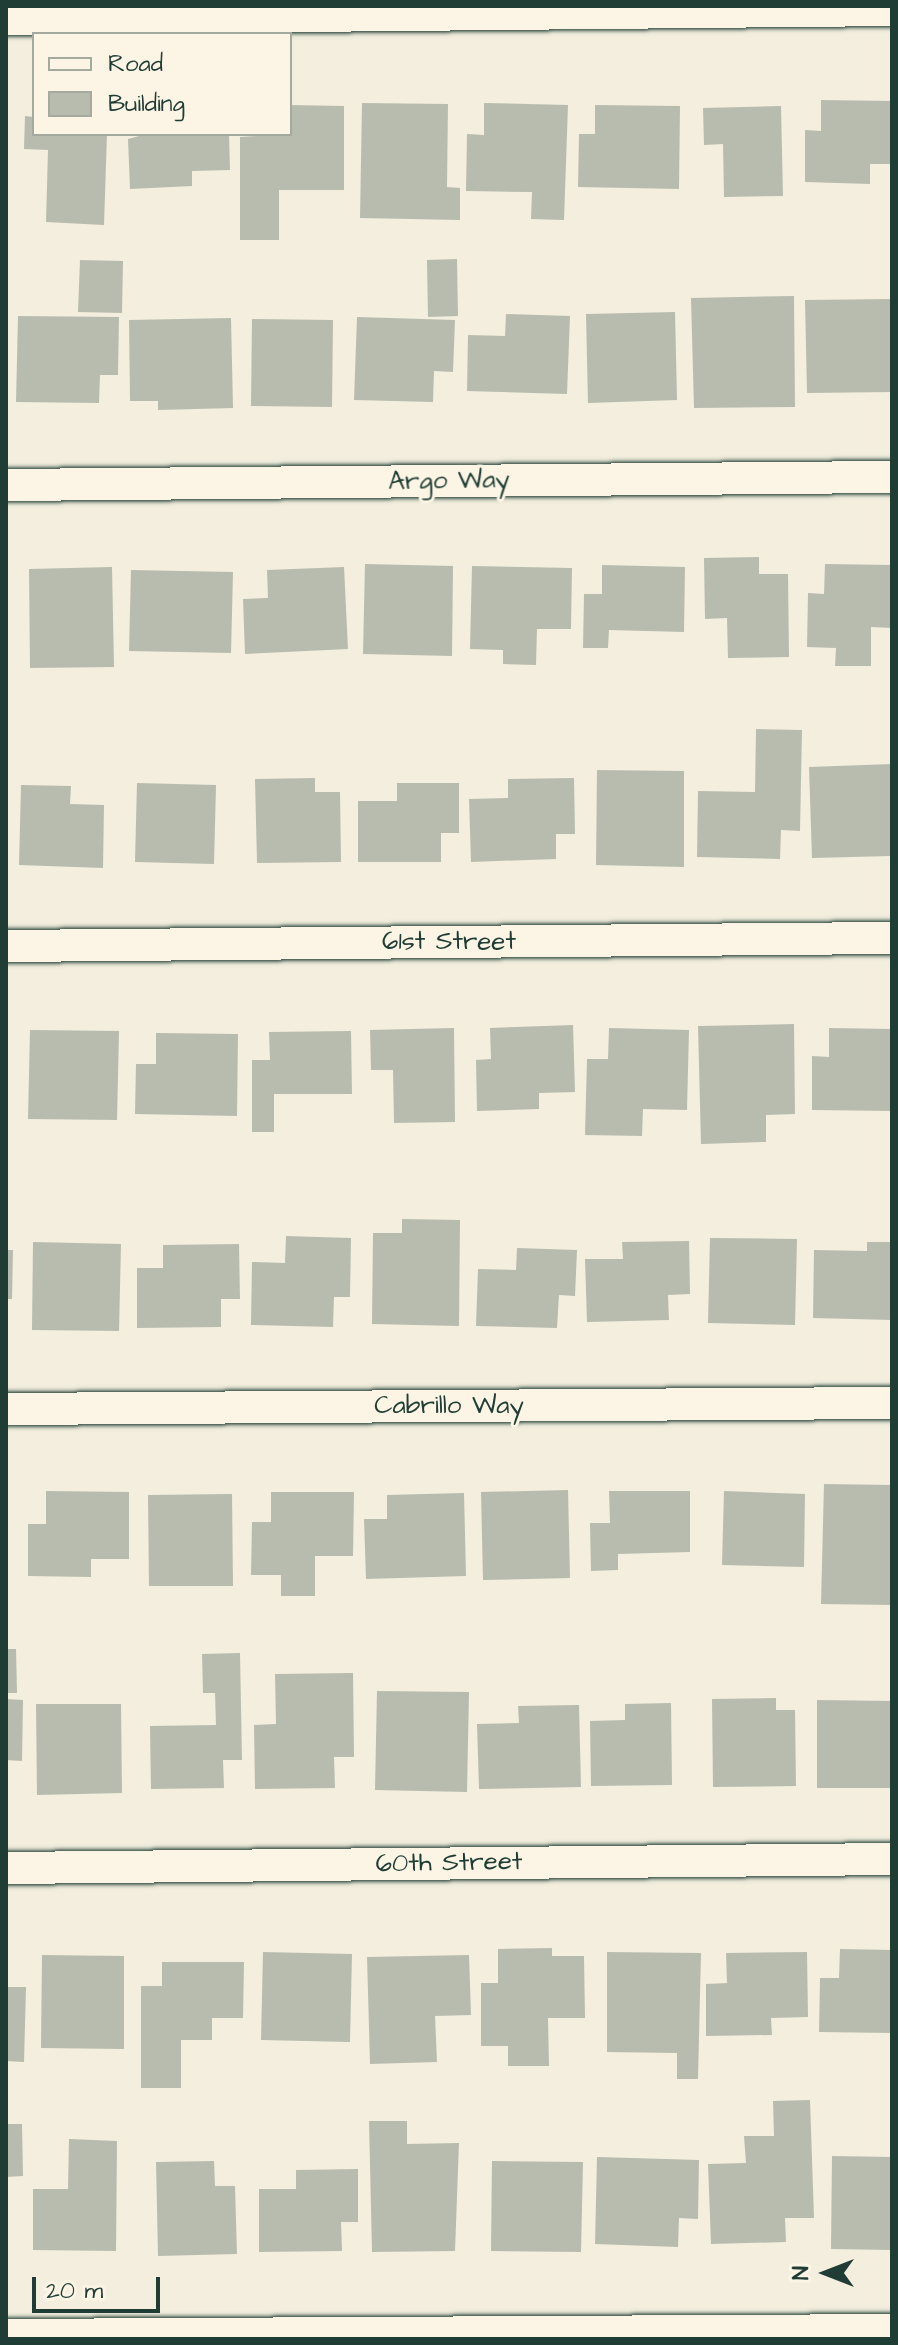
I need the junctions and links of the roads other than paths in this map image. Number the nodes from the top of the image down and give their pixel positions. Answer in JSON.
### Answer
{"nodes":[{"id":1,"x":554,"y":10,"type":"edge"},
{"id":2,"x":892,"y":10,"type":"edge"},
{"id":3,"x":6,"y":19,"type":"edge"},
{"id":4,"x":892,"y":477,"type":"edge"},
{"id":5,"x":6,"y":485,"type":"edge"},
{"id":6,"x":892,"y":938,"type":"edge"},
{"id":7,"x":6,"y":946,"type":"edge"},
{"id":8,"x":892,"y":1403,"type":"edge"},
{"id":9,"x":6,"y":1409,"type":"edge"},
{"id":10,"x":892,"y":1859,"type":"edge"},
{"id":11,"x":6,"y":1868,"type":"edge"},
{"id":12,"x":892,"y":2330,"type":"edge"},
{"id":13,"x":6,"y":2335,"type":"edge"}],
"edges":[{"from":1,"to":2,"type":"street"},
{"from":1,"to":3,"type":"street"},
{"from":4,"to":5,"type":"street","name":"Argo Way"},
{"from":6,"to":7,"type":"street","name":"61st Street"},
{"from":8,"to":9,"type":"street","name":"Cabrillo Way"},
{"from":10,"to":11,"type":"street","name":"60th Street"},
{"from":12,"to":13,"type":"street"}]}
